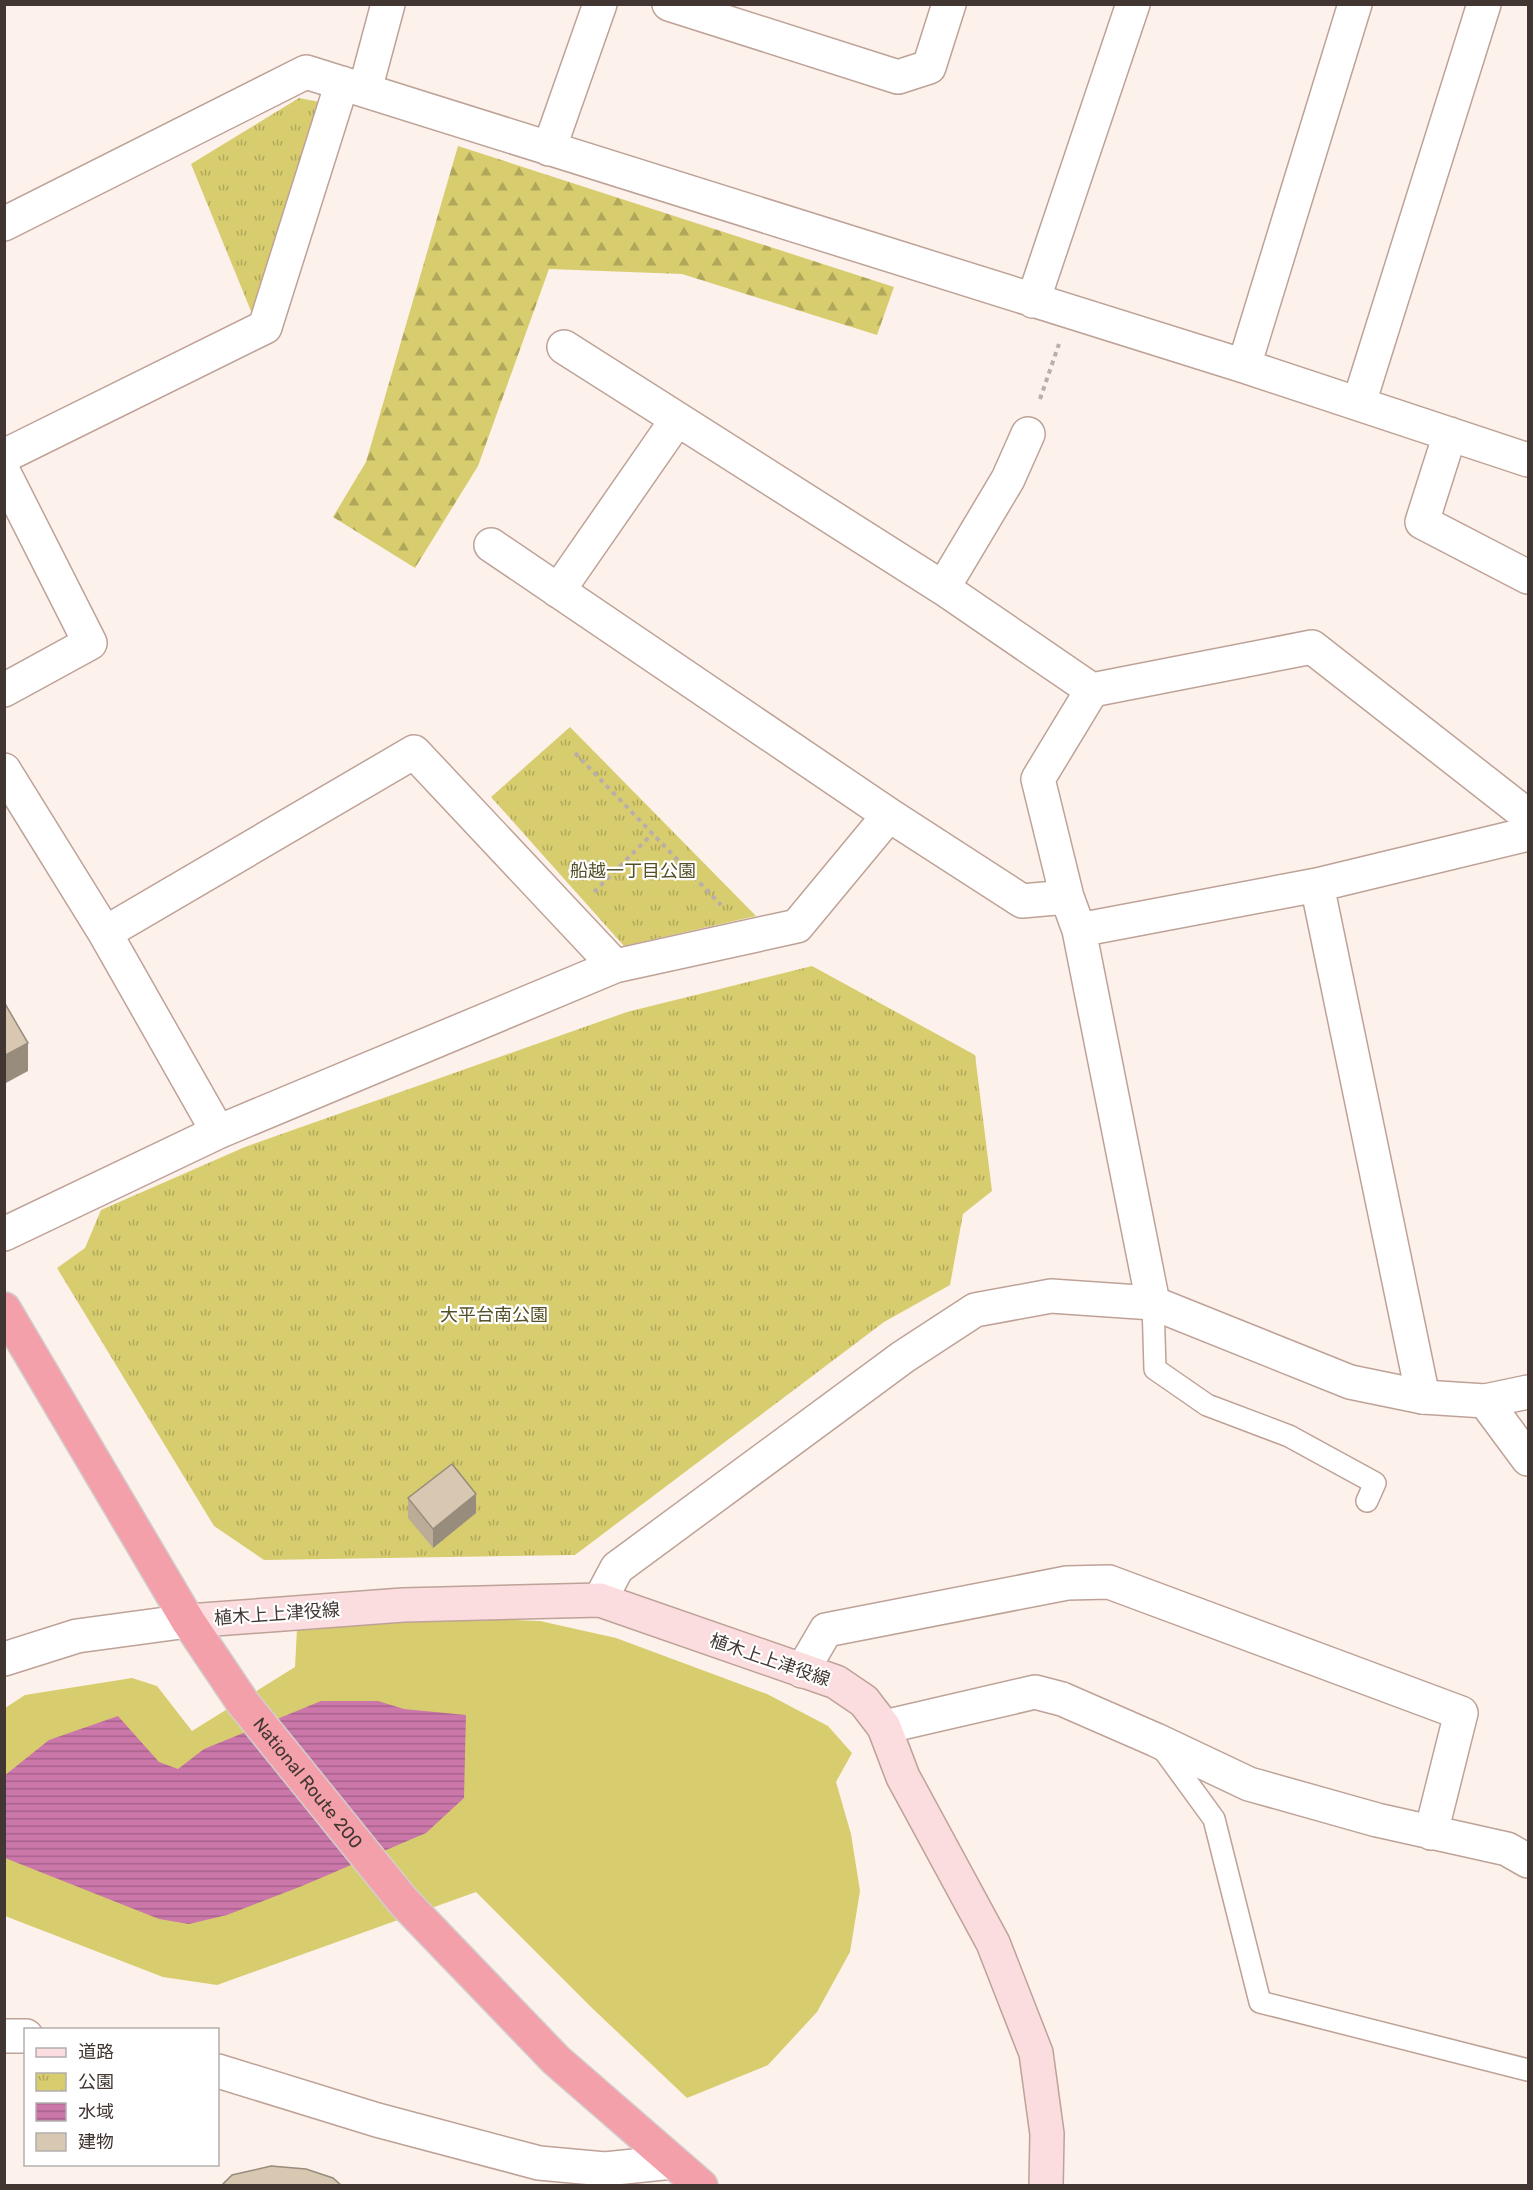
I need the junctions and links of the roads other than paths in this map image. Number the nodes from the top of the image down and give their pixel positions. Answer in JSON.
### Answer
{"nodes":[{"id":1,"x":388,"y":4,"type":"edge"},
{"id":2,"x":600,"y":4,"type":"edge"},
{"id":3,"x":669,"y":4,"type":"edge"},
{"id":4,"x":949,"y":4,"type":"edge"},
{"id":5,"x":1133,"y":4,"type":"edge"},
{"id":6,"x":1355,"y":4,"type":"edge"},
{"id":7,"x":1484,"y":4,"type":"edge"},
{"id":8,"x":353,"y":87,"type":"junction"},
{"id":9,"x":549,"y":149,"type":"junction"},
{"id":10,"x":4,"y":224,"type":"edge"},
{"id":11,"x":1033,"y":301,"type":"junction"},
{"id":12,"x":564,"y":347,"type":"dead end"},
{"id":13,"x":1244,"y":366,"type":"junction"},
{"id":14,"x":1359,"y":403,"type":"junction"},
{"id":15,"x":676,"y":421,"type":"junction"},
{"id":16,"x":1028,"y":434,"type":"road end"},
{"id":17,"x":1450,"y":434,"type":"junction"},
{"id":18,"x":4,"y":456,"type":"edge"},
{"id":19,"x":1528,"y":460,"type":"edge"},
{"id":20,"x":4,"y":473,"type":"edge"},
{"id":21,"x":492,"y":545,"type":"dead end"},
{"id":22,"x":1528,"y":577,"type":"edge"},
{"id":23,"x":943,"y":588,"type":"junction"},
{"id":24,"x":558,"y":591,"type":"junction"},
{"id":25,"x":4,"y":690,"type":"edge"},
{"id":26,"x":1092,"y":690,"type":"junction"},
{"id":27,"x":4,"y":770,"type":"edge"},
{"id":28,"x":889,"y":815,"type":"junction"},
{"id":29,"x":1528,"y":816,"type":"edge"},
{"id":30,"x":1528,"y":834,"type":"edge"},
{"id":31,"x":1317,"y":885,"type":"junction"},
{"id":32,"x":1067,"y":897,"type":"junction"},
{"id":33,"x":1079,"y":930,"type":"junction"},
{"id":34,"x":105,"y":933,"type":"junction"},
{"id":35,"x":615,"y":966,"type":"junction"},
{"id":36,"x":218,"y":1132,"type":"junction"},
{"id":37,"x":4,"y":1234,"type":"edge"},
{"id":38,"x":1153,"y":1303,"type":"junction"},
{"id":39,"x":4,"y":1309,"type":"edge"},
{"id":40,"x":1528,"y":1392,"type":"edge"},
{"id":41,"x":1423,"y":1397,"type":"junction"},
{"id":42,"x":1485,"y":1401,"type":"junction"},
{"id":43,"x":1528,"y":1459,"type":"edge"},
{"id":44,"x":1367,"y":1501,"type":"dead end"},
{"id":45,"x":600,"y":1600,"type":"junction"},
{"id":46,"x":188,"y":1621,"type":"junction"},
{"id":47,"x":4,"y":1659,"type":"edge"},
{"id":48,"x":802,"y":1671,"type":"junction"},
{"id":49,"x":884,"y":1727,"type":"junction"},
{"id":50,"x":1156,"y":1740,"type":"junction"},
{"id":51,"x":1431,"y":1833,"type":"junction"},
{"id":52,"x":1528,"y":1861,"type":"edge"},
{"id":53,"x":4,"y":2036,"type":"edge"},
{"id":54,"x":24,"y":2036,"type":"edge"},
{"id":55,"x":1528,"y":2070,"type":"edge"},
{"id":56,"x":219,"y":2071,"type":"edge"},
{"id":57,"x":673,"y":2162,"type":"junction"},
{"id":58,"x":701,"y":2186,"type":"edge"},
{"id":59,"x":1046,"y":2186,"type":"edge"}],
"edges":[{"from":1,"to":8,"type":"street"},
{"from":2,"to":9,"type":"street"},
{"from":3,"to":4,"type":"street"},
{"from":5,"to":11,"type":"street"},
{"from":6,"to":13,"type":"street"},
{"from":7,"to":14,"type":"street"},
{"from":8,"to":9,"type":"street"},
{"from":8,"to":10,"type":"street"},
{"from":8,"to":18,"type":"street"},
{"from":9,"to":11,"type":"street"},
{"from":11,"to":13,"type":"street"},
{"from":12,"to":15,"type":"street"},
{"from":13,"to":14,"type":"street"},
{"from":14,"to":17,"type":"street"},
{"from":15,"to":23,"type":"street"},
{"from":15,"to":24,"type":"street"},
{"from":16,"to":23,"type":"street"},
{"from":17,"to":19,"type":"street"},
{"from":17,"to":22,"type":"street"},
{"from":20,"to":25,"type":"street"},
{"from":21,"to":24,"type":"street"},
{"from":23,"to":26,"type":"street"},
{"from":24,"to":28,"type":"street"},
{"from":26,"to":29,"type":"street"},
{"from":26,"to":32,"type":"street"},
{"from":27,"to":34,"type":"street"},
{"from":28,"to":32,"type":"street"},
{"from":28,"to":35,"type":"street"},
{"from":30,"to":31,"type":"street"},
{"from":31,"to":33,"type":"street"},
{"from":31,"to":41,"type":"street"},
{"from":32,"to":33,"type":"street"},
{"from":33,"to":38,"type":"street"},
{"from":34,"to":35,"type":"street"},
{"from":34,"to":36,"type":"street"},
{"from":35,"to":36,"type":"street"},
{"from":36,"to":37,"type":"street"},
{"from":38,"to":41,"type":"street"},
{"from":38,"to":44,"type":"lane"},
{"from":38,"to":45,"type":"street"},
{"from":39,"to":46,"type":"highway","name":"National Route 200"},
{"from":40,"to":42,"type":"street"},
{"from":41,"to":42,"type":"street"},
{"from":42,"to":43,"type":"street"},
{"from":45,"to":46,"type":"main road","name":"植木上上津役線"},
{"from":45,"to":48,"type":"main road","name":"植木上上津役線"},
{"from":46,"to":47,"type":"street"},
{"from":46,"to":57,"type":"highway","name":"National Route 200"},
{"from":48,"to":49,"type":"main road","name":"植木上上津役線"},
{"from":48,"to":51,"type":"street"},
{"from":49,"to":50,"type":"street"},
{"from":49,"to":59,"type":"main road","name":"植木上上津役線"},
{"from":50,"to":51,"type":"street"},
{"from":50,"to":55,"type":"lane"},
{"from":51,"to":52,"type":"street"},
{"from":53,"to":54,"type":"street"},
{"from":56,"to":57,"type":"street"},
{"from":57,"to":58,"type":"highway","name":"National Route 200"}]}
